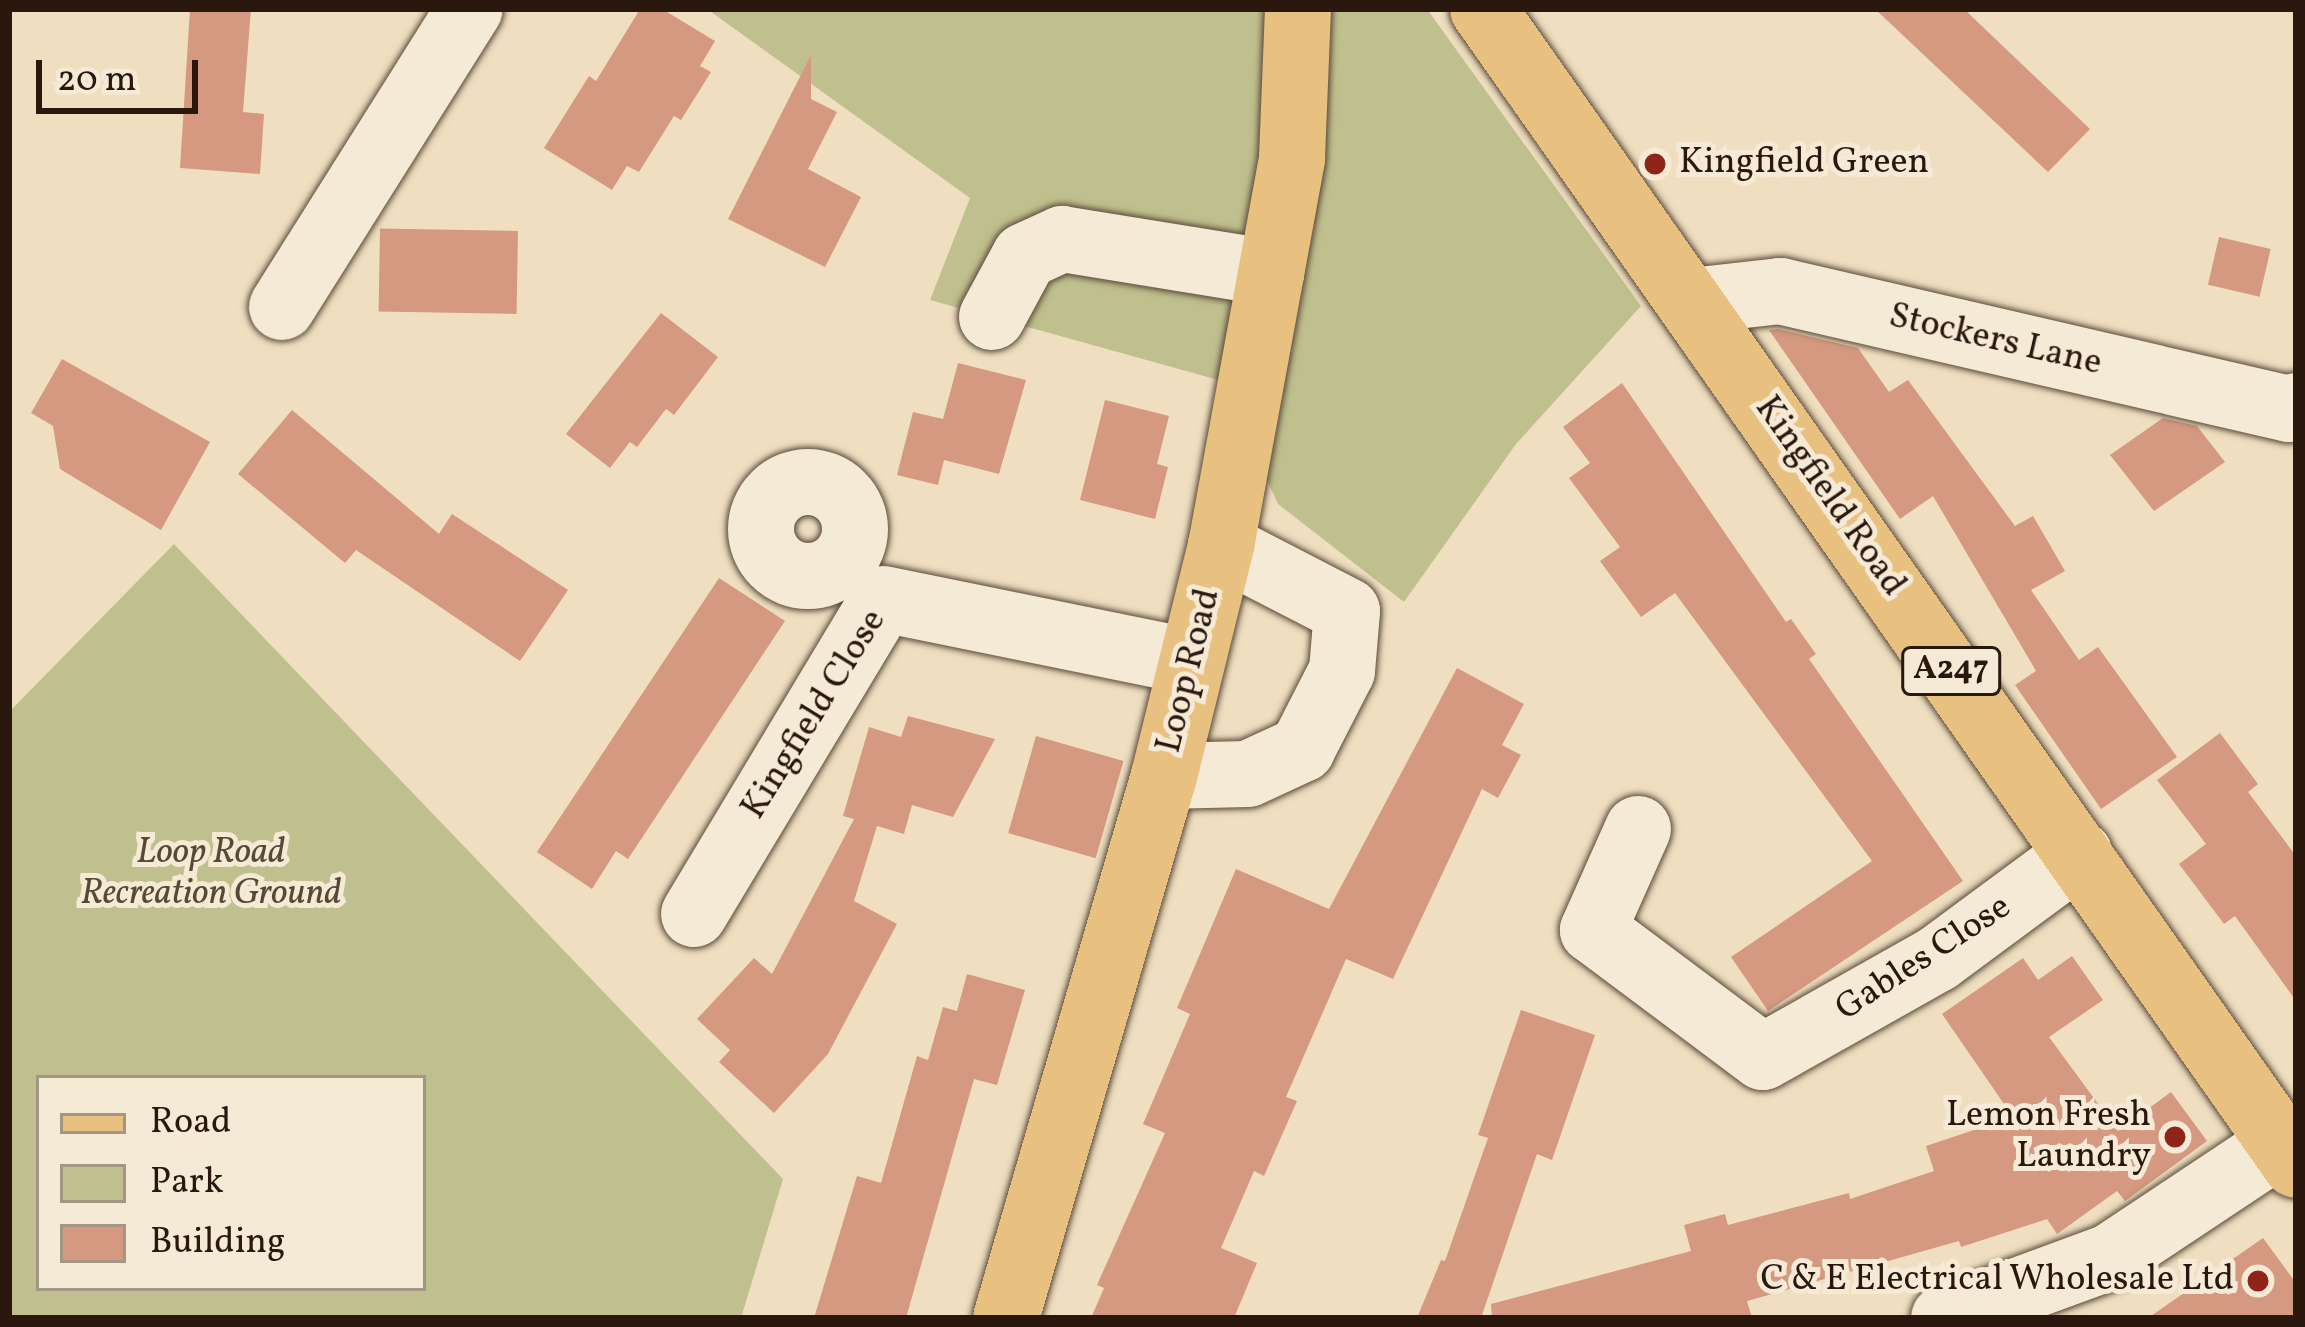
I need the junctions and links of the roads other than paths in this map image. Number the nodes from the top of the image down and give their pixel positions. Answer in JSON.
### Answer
{"nodes":[{"id":1,"x":470,"y":9,"type":"edge"},
{"id":2,"x":1298,"y":9,"type":"edge"},
{"id":3,"x":1483,"y":9,"type":"edge"},
{"id":4,"x":1271,"y":273,"type":"junction"},
{"id":5,"x":1691,"y":301,"type":"junction"},
{"id":6,"x":281,"y":307,"type":"dead end"},
{"id":7,"x":992,"y":316,"type":"dead end"},
{"id":8,"x":2294,"y":410,"type":"edge"},
{"id":9,"x":1221,"y":545,"type":"junction"},
{"id":10,"x":1192,"y":662,"type":"junction"},
{"id":11,"x":1164,"y":776,"type":"junction"},
{"id":12,"x":1638,"y":829,"type":"dead end"},
{"id":13,"x":2079,"y":854,"type":"junction"},
{"id":14,"x":694,"y":914,"type":"dead end"},
{"id":15,"x":2288,"y":1154,"type":"edge"},
{"id":16,"x":1006,"y":1318,"type":"edge"},
{"id":17,"x":1944,"y":1318,"type":"edge"}],
"edges":[{"from":1,"to":6,"type":"street"},
{"from":2,"to":4,"type":"main road","name":"Loop Road"},
{"from":3,"to":5,"type":"main road","name":"Kingfield Road","number":"A247"},
{"from":4,"to":7,"type":"street"},
{"from":4,"to":9,"type":"main road","name":"Loop Road"},
{"from":5,"to":8,"type":"street","name":"Stockers Lane"},
{"from":5,"to":13,"type":"main road","name":"Kingfield Road","number":"A247"},
{"from":9,"to":10,"type":"main road","name":"Loop Road"},
{"from":9,"to":11,"type":"street"},
{"from":10,"to":11,"type":"main road","name":"Loop Road"},
{"from":10,"to":14,"type":"street","name":"Kingfield Close"},
{"from":11,"to":16,"type":"main road","name":"Loop Road"},
{"from":12,"to":13,"type":"street","name":"Gables Close"},
{"from":13,"to":15,"type":"main road","name":"Kingfield Road","number":"A247"},
{"from":15,"to":17,"type":"street"}]}
